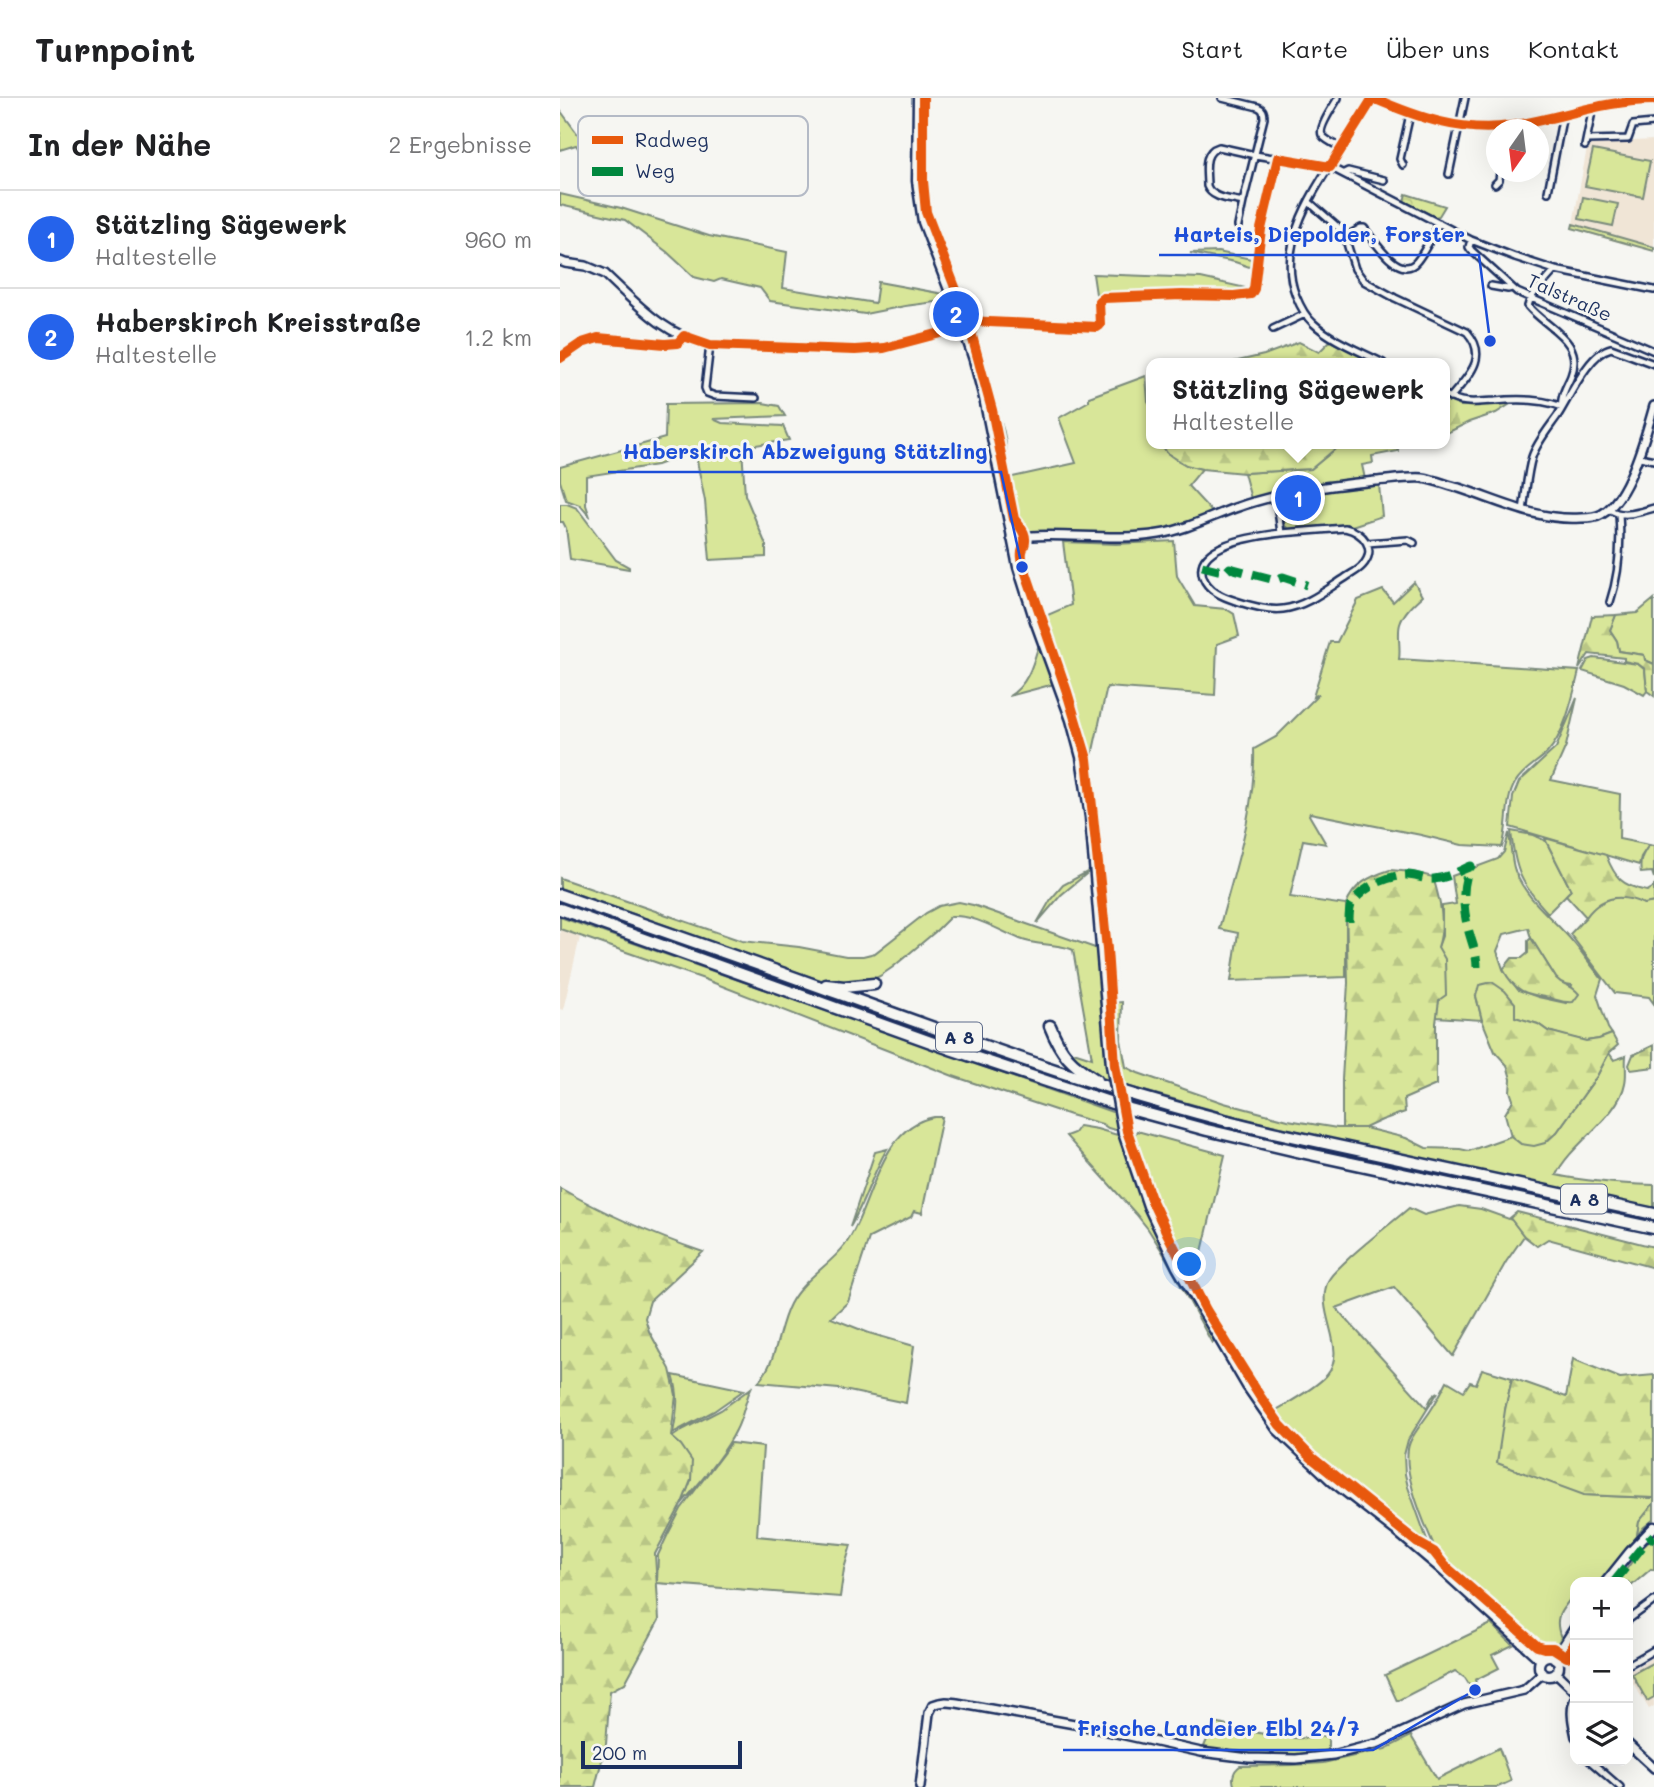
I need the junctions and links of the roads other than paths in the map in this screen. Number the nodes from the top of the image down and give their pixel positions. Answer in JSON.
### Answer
{"nodes":[{"id":1,"x":918,"y":98,"type":"edge"},
{"id":2,"x":1222,"y":98,"type":"edge"},
{"id":3,"x":1338,"y":98,"type":"edge"},
{"id":4,"x":1373,"y":98,"type":"edge"},
{"id":5,"x":1465,"y":98,"type":"edge"},
{"id":6,"x":1654,"y":100,"type":"edge"},
{"id":7,"x":1593,"y":107,"type":"junction"},
{"id":8,"x":1410,"y":114,"type":"junction"},
{"id":9,"x":1563,"y":114,"type":"junction"},
{"id":10,"x":1543,"y":119,"type":"edge"},
{"id":11,"x":1654,"y":123,"type":"edge"},
{"id":12,"x":1459,"y":126,"type":"junction"},
{"id":13,"x":1486,"y":127,"type":"edge"},
{"id":14,"x":1342,"y":148,"type":"junction"},
{"id":15,"x":1255,"y":155,"type":"junction"},
{"id":16,"x":1403,"y":165,"type":"dead end"},
{"id":17,"x":1330,"y":167,"type":"junction"},
{"id":18,"x":1344,"y":173,"type":"junction"},
{"id":19,"x":1449,"y":174,"type":"dead end"},
{"id":20,"x":1384,"y":180,"type":"dead end"},
{"id":21,"x":1548,"y":192,"type":"dead end"},
{"id":22,"x":1243,"y":202,"type":"junction"},
{"id":23,"x":1309,"y":202,"type":"junction"},
{"id":24,"x":1439,"y":223,"type":"junction"},
{"id":25,"x":1238,"y":226,"type":"dead end"},
{"id":26,"x":1345,"y":237,"type":"junction"},
{"id":27,"x":1471,"y":240,"type":"junction"},
{"id":28,"x":562,"y":262,"type":"edge"},
{"id":29,"x":1555,"y":270,"type":"junction"},
{"id":30,"x":1491,"y":286,"type":"dead end"},
{"id":31,"x":1512,"y":288,"type":"junction"},
{"id":32,"x":1654,"y":290,"type":"edge"},
{"id":33,"x":1531,"y":297,"type":"junction"},
{"id":34,"x":1305,"y":314,"type":"junction"},
{"id":35,"x":963,"y":327,"type":"junction"},
{"id":36,"x":1273,"y":329,"type":"dead end"},
{"id":37,"x":684,"y":336,"type":"junction"},
{"id":38,"x":710,"y":345,"type":"junction"},
{"id":39,"x":1654,"y":351,"type":"edge"},
{"id":40,"x":560,"y":358,"type":"edge"},
{"id":41,"x":1373,"y":358,"type":"edge"},
{"id":42,"x":1654,"y":364,"type":"edge"},
{"id":43,"x":1450,"y":394,"type":"edge"},
{"id":44,"x":1450,"y":397,"type":"edge"},
{"id":45,"x":756,"y":398,"type":"dead end"},
{"id":46,"x":1654,"y":406,"type":"edge"},
{"id":47,"x":1562,"y":407,"type":"junction"},
{"id":48,"x":1640,"y":457,"type":"junction"},
{"id":49,"x":1654,"y":460,"type":"edge"},
{"id":50,"x":1276,"y":495,"type":"junction"},
{"id":51,"x":1654,"y":508,"type":"edge"},
{"id":52,"x":1609,"y":509,"type":"junction"},
{"id":53,"x":1523,"y":510,"type":"junction"},
{"id":54,"x":1619,"y":514,"type":"junction"},
{"id":55,"x":1281,"y":533,"type":"junction"},
{"id":56,"x":1011,"y":538,"type":"junction"},
{"id":57,"x":1367,"y":543,"type":"junction"},
{"id":58,"x":1414,"y":543,"type":"dead end"},
{"id":59,"x":1610,"y":602,"type":"dead end"},
{"id":60,"x":560,"y":895,"type":"edge"},
{"id":61,"x":560,"y":909,"type":"edge"},
{"id":62,"x":811,"y":983,"type":"junction"},
{"id":63,"x":874,"y":984,"type":"dead end"},
{"id":64,"x":1050,"y":1026,"type":"dead end"},
{"id":65,"x":1108,"y":1088,"type":"junction"},
{"id":66,"x":1654,"y":1214,"type":"edge"},
{"id":67,"x":1654,"y":1228,"type":"edge"},
{"id":68,"x":1654,"y":1527,"type":"edge"},
{"id":69,"x":1610,"y":1577,"type":"edge"},
{"id":70,"x":1654,"y":1601,"type":"edge"},
{"id":71,"x":1633,"y":1616,"type":"edge"},
{"id":72,"x":1570,"y":1636,"type":"edge"},
{"id":73,"x":1654,"y":1650,"type":"edge"},
{"id":74,"x":1555,"y":1658,"type":"junction"},
{"id":75,"x":1541,"y":1660,"type":"junction"},
{"id":76,"x":1633,"y":1662,"type":"edge"},
{"id":77,"x":1556,"y":1673,"type":"junction"},
{"id":78,"x":1542,"y":1674,"type":"junction"},
{"id":79,"x":1570,"y":1686,"type":"edge"},
{"id":80,"x":1633,"y":1749,"type":"edge"},
{"id":81,"x":1596,"y":1766,"type":"edge"},
{"id":82,"x":1654,"y":1768,"type":"edge"},
{"id":83,"x":920,"y":1787,"type":"edge"},
{"id":84,"x":1620,"y":1787,"type":"edge"}],
"edges":[{"from":1,"to":35,"type":"main road"},
{"from":2,"to":15,"type":"street"},
{"from":3,"to":14,"type":"street"},
{"from":4,"to":8,"type":"street"},
{"from":4,"to":14,"type":"street"},
{"from":5,"to":12,"type":"street"},
{"from":6,"to":7,"type":"street"},
{"from":7,"to":9,"type":"street"},
{"from":7,"to":11,"type":"street"},
{"from":8,"to":12,"type":"street"},
{"from":8,"to":16,"type":"street"},
{"from":9,"to":10,"type":"street"},
{"from":9,"to":21,"type":"street"},
{"from":12,"to":13,"type":"street"},
{"from":12,"to":19,"type":"street"},
{"from":14,"to":17,"type":"street"},
{"from":15,"to":17,"type":"street"},
{"from":15,"to":22,"type":"street"},
{"from":15,"to":22,"type":"street"},
{"from":17,"to":18,"type":"street"},
{"from":17,"to":23,"type":"street"},
{"from":18,"to":20,"type":"street"},
{"from":18,"to":24,"type":"street"},
{"from":22,"to":25,"type":"street"},
{"from":23,"to":26,"type":"street"},
{"from":23,"to":34,"type":"street"},
{"from":24,"to":26,"type":"street"},
{"from":24,"to":27,"type":"street"},
{"from":26,"to":43,"type":"street"},
{"from":27,"to":29,"type":"street"},
{"from":27,"to":31,"type":"street","name":"Talstraße"},
{"from":28,"to":37,"type":"street"},
{"from":29,"to":32,"type":"street"},
{"from":29,"to":33,"type":"street"},
{"from":30,"to":31,"type":"street","name":"Talstraße"},
{"from":31,"to":33,"type":"street","name":"Talstraße"},
{"from":33,"to":39,"type":"street","name":"Talstraße"},
{"from":33,"to":47,"type":"street"},
{"from":34,"to":36,"type":"street"},
{"from":34,"to":41,"type":"street"},
{"from":35,"to":38,"type":"street"},
{"from":35,"to":56,"type":"main road"},
{"from":37,"to":38,"type":"street"},
{"from":37,"to":40,"type":"street"},
{"from":38,"to":45,"type":"street"},
{"from":42,"to":47,"type":"street"},
{"from":44,"to":47,"type":"street"},
{"from":46,"to":48,"type":"street"},
{"from":47,"to":53,"type":"street"},
{"from":48,"to":49,"type":"street"},
{"from":48,"to":52,"type":"street"},
{"from":50,"to":53,"type":"street"},
{"from":50,"to":55,"type":"street"},
{"from":50,"to":56,"type":"street"},
{"from":51,"to":54,"type":"street"},
{"from":52,"to":53,"type":"street"},
{"from":52,"to":54,"type":"street"},
{"from":54,"to":59,"type":"street"},
{"from":55,"to":57,"type":"street"},
{"from":55,"to":57,"type":"street"},
{"from":56,"to":75,"type":"main road","bridge":true},
{"from":57,"to":58,"type":"street"},
{"from":60,"to":62,"type":"highway","number":"A 8"},
{"from":61,"to":67,"type":"highway","number":"A 8"},
{"from":62,"to":63,"type":"highway"},
{"from":62,"to":65,"type":"highway","number":"A 8"},
{"from":64,"to":65,"type":"highway"},
{"from":65,"to":66,"type":"highway","number":"A 8"},
{"from":68,"to":69,"type":"main road"},
{"from":70,"to":71,"type":"street"},
{"from":72,"to":74,"type":"main road"},
{"from":73,"to":76,"type":"street"},
{"from":74,"to":75,"type":"main road"},
{"from":74,"to":77,"type":"main road"},
{"from":75,"to":78,"type":"main road"},
{"from":77,"to":78,"type":"main road"},
{"from":77,"to":79,"type":"street"},
{"from":78,"to":83,"type":"street"},
{"from":80,"to":82,"type":"street"},
{"from":81,"to":84,"type":"street"}]}
